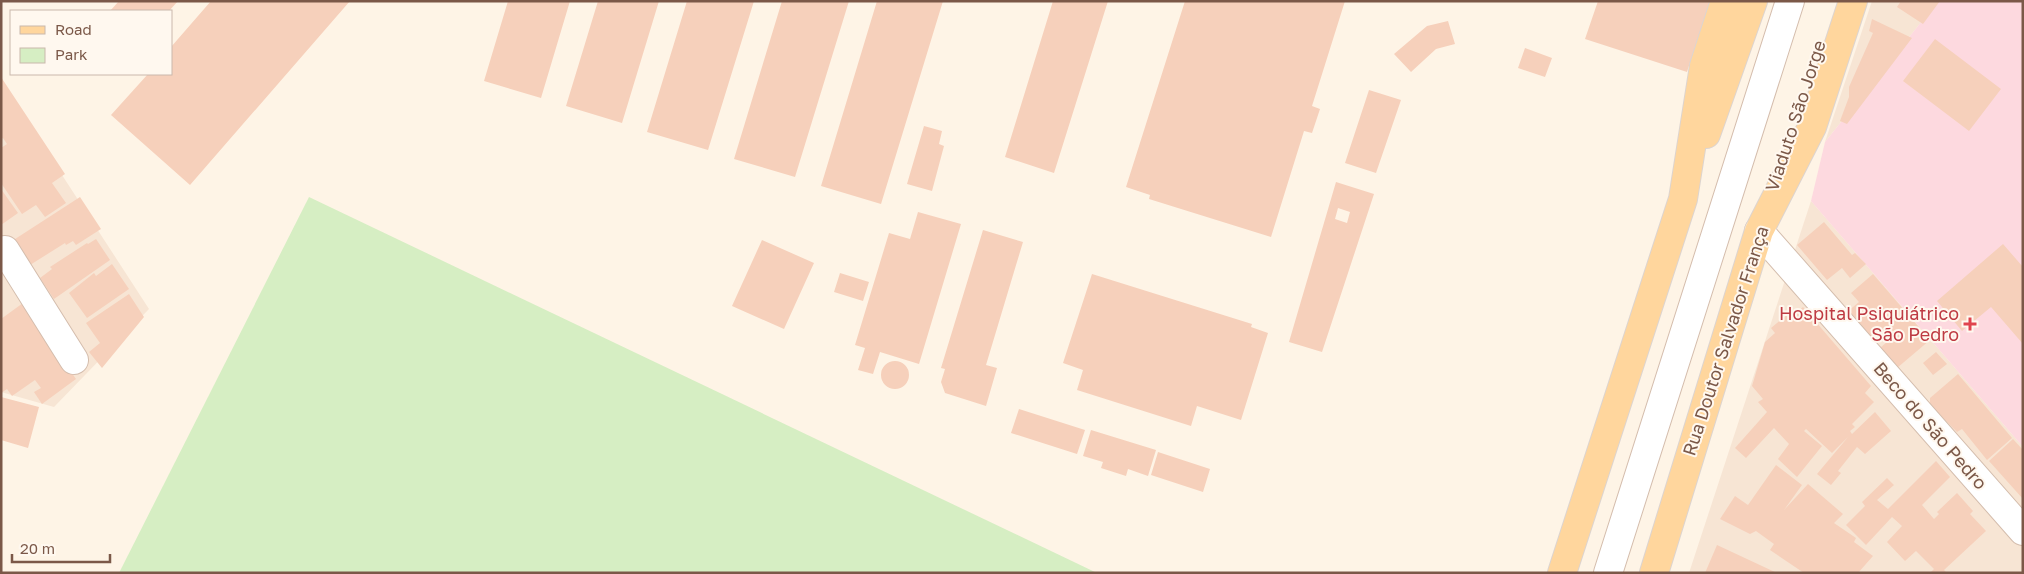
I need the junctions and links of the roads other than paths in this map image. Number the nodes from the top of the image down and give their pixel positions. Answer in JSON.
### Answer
{"nodes":[{"id":1,"x":1725,"y":1,"type":"edge"},
{"id":2,"x":1753,"y":1,"type":"edge"},
{"id":3,"x":1790,"y":1,"type":"edge"},
{"id":4,"x":1833,"y":1,"type":"edge"},
{"id":5,"x":1853,"y":1,"type":"edge"},
{"id":6,"x":1683,"y":200,"type":"junction"},
{"id":7,"x":1759,"y":231,"type":"junction"},
{"id":8,"x":1,"y":252,"type":"edge"},
{"id":9,"x":74,"y":360,"type":"dead end"},
{"id":10,"x":2023,"y":531,"type":"edge"},
{"id":11,"x":1562,"y":573,"type":"edge"},
{"id":12,"x":1608,"y":573,"type":"edge"},
{"id":13,"x":1654,"y":573,"type":"edge"}],
"edges":[{"from":1,"to":6,"type":"main road"},
{"from":2,"to":6,"type":"main road"},
{"from":3,"to":12,"type":"street"},
{"from":4,"to":7,"type":"main road","name":"Viaduto São Jorge"},
{"from":5,"to":7,"type":"main road","name":"Rua Doutor Salvador França"},
{"from":6,"to":11,"type":"main road"},
{"from":7,"to":10,"type":"street","name":"Beco do São Pedro"},
{"from":7,"to":13,"type":"main road","name":"Rua Doutor Salvador França"},
{"from":8,"to":9,"type":"street"}]}
